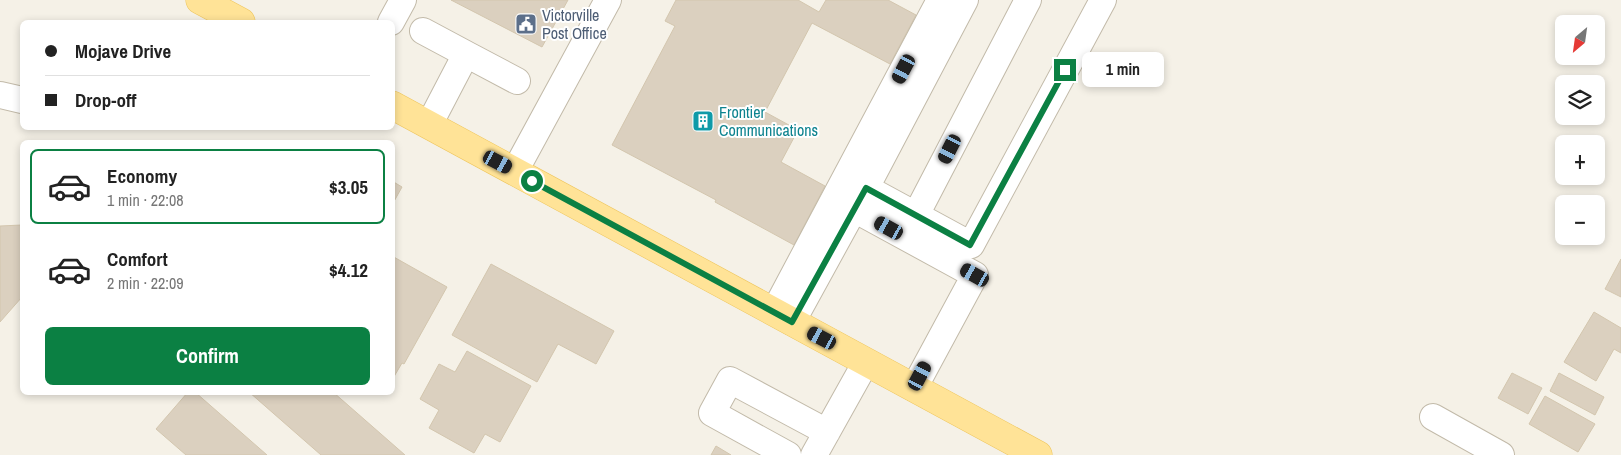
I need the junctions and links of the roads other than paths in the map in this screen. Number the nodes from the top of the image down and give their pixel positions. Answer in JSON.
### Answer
{"nodes":[{"id":1,"x":200,"y":0,"type":"edge"},
{"id":2,"x":403,"y":0,"type":"edge"},
{"id":3,"x":608,"y":0,"type":"edge"},
{"id":4,"x":940,"y":0,"type":"edge"},
{"id":5,"x":965,"y":0,"type":"edge"},
{"id":6,"x":1028,"y":0,"type":"edge"},
{"id":7,"x":1103,"y":0,"type":"edge"},
{"id":8,"x":237,"y":20,"type":"edge"},
{"id":9,"x":392,"y":20,"type":"edge"},
{"id":10,"x":423,"y":31,"type":"dead end"},
{"id":11,"x":466,"y":54,"type":"junction"},
{"id":12,"x":517,"y":80,"type":"dead end"},
{"id":13,"x":0,"y":95,"type":"edge"},
{"id":14,"x":20,"y":100,"type":"edge"},
{"id":15,"x":395,"y":107,"type":"edge"},
{"id":16,"x":429,"y":124,"type":"junction"},
{"id":17,"x":515,"y":171,"type":"junction"},
{"id":18,"x":860,"y":199,"type":"junction"},
{"id":19,"x":916,"y":216,"type":"junction"},
{"id":20,"x":783,"y":317,"type":"junction"},
{"id":21,"x":866,"y":362,"type":"junction"},
{"id":22,"x":914,"y":388,"type":"junction"},
{"id":23,"x":1433,"y":418,"type":"dead end"},
{"id":24,"x":827,"y":432,"type":"junction"},
{"id":25,"x":788,"y":455,"type":"edge"},
{"id":26,"x":814,"y":455,"type":"edge"},
{"id":27,"x":1038,"y":455,"type":"edge"},
{"id":28,"x":1500,"y":455,"type":"edge"}],
"edges":[{"from":1,"to":8,"type":"main road"},
{"from":2,"to":9,"type":"street"},
{"from":3,"to":17,"type":"street"},
{"from":4,"to":20,"type":"street"},
{"from":5,"to":18,"type":"street"},
{"from":6,"to":19,"type":"street"},
{"from":7,"to":19,"type":"street"},
{"from":10,"to":11,"type":"street"},
{"from":11,"to":12,"type":"street"},
{"from":11,"to":16,"type":"street"},
{"from":13,"to":14,"type":"street"},
{"from":15,"to":16,"type":"main road"},
{"from":16,"to":17,"type":"main road"},
{"from":17,"to":20,"type":"main road"},
{"from":18,"to":19,"type":"street"},
{"from":18,"to":20,"type":"street"},
{"from":18,"to":22,"type":"street"},
{"from":20,"to":21,"type":"main road"},
{"from":21,"to":22,"type":"main road"},
{"from":21,"to":24,"type":"street"},
{"from":22,"to":27,"type":"main road"},
{"from":23,"to":28,"type":"street"},
{"from":24,"to":25,"type":"street"},
{"from":24,"to":26,"type":"street"}]}
